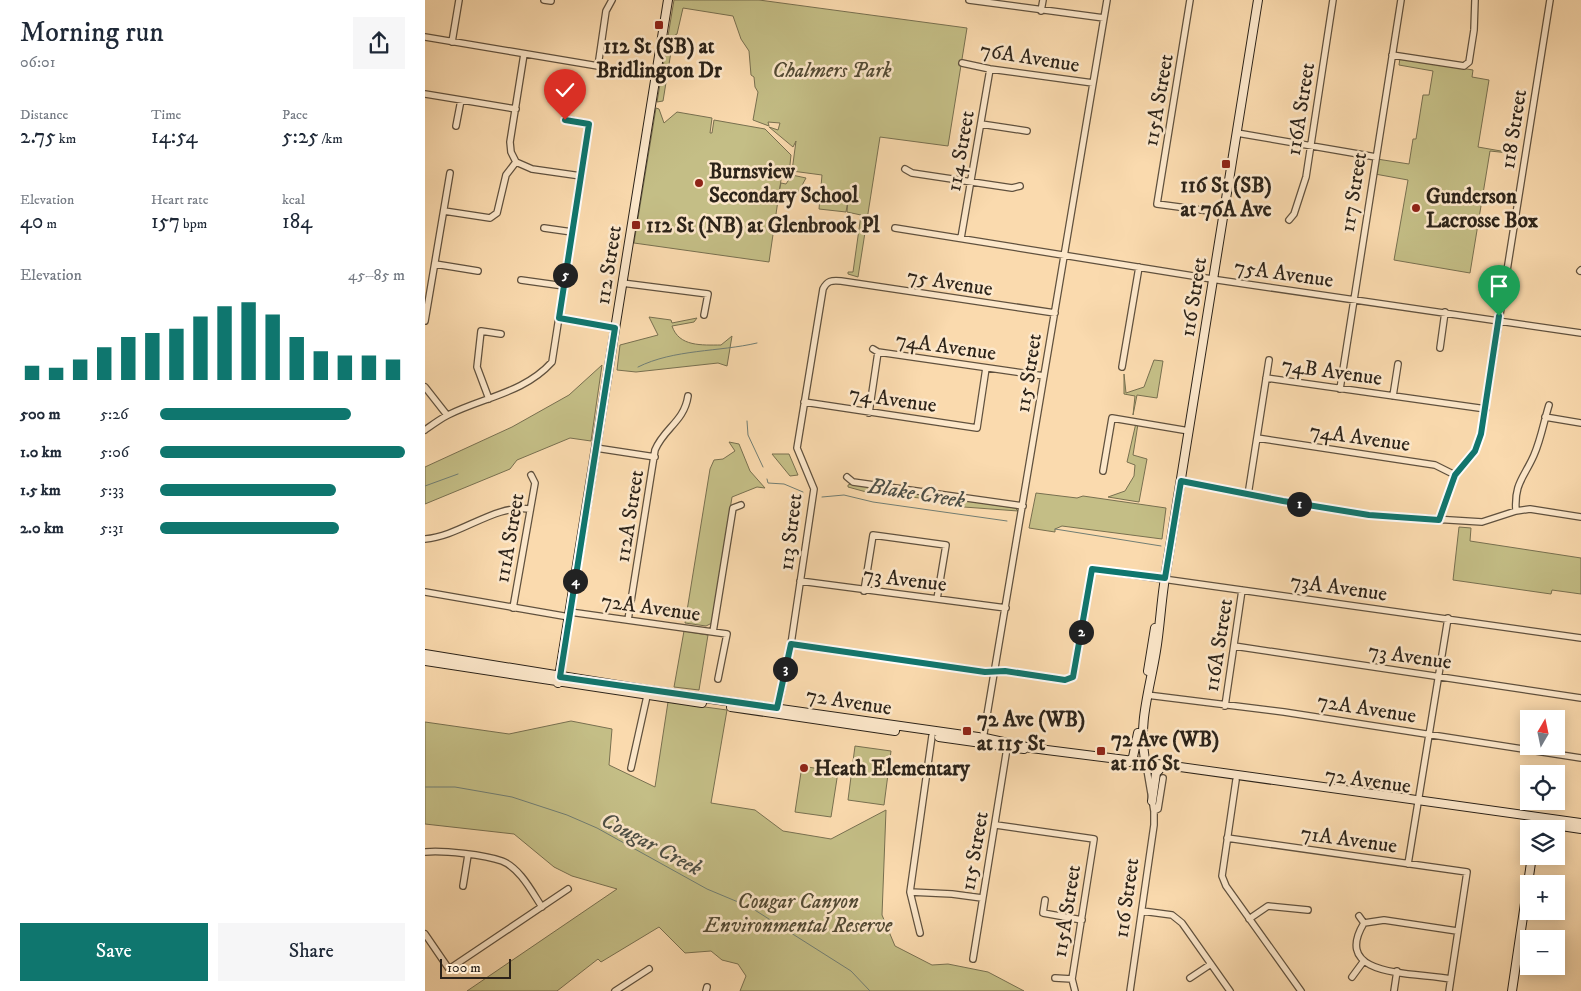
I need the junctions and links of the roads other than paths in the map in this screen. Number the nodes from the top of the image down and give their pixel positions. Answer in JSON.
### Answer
{"nodes":[{"id":1,"x":459,"y":0,"type":"edge"},
{"id":2,"x":544,"y":0,"type":"edge"},
{"id":3,"x":612,"y":0,"type":"edge"},
{"id":4,"x":668,"y":0,"type":"edge"},
{"id":5,"x":969,"y":0,"type":"edge"},
{"id":6,"x":1043,"y":0,"type":"edge"},
{"id":7,"x":1107,"y":0,"type":"edge"},
{"id":8,"x":1190,"y":0,"type":"edge"},
{"id":9,"x":1258,"y":0,"type":"edge"},
{"id":10,"x":1333,"y":0,"type":"edge"},
{"id":11,"x":1401,"y":0,"type":"edge"},
{"id":12,"x":1475,"y":0,"type":"edge"},
{"id":13,"x":1550,"y":0,"type":"edge"},
{"id":14,"x":551,"y":1,"type":"dead end"},
{"id":15,"x":1041,"y":11,"type":"junction"},
{"id":16,"x":1104,"y":18,"type":"junction"},
{"id":17,"x":425,"y":37,"type":"edge"},
{"id":18,"x":452,"y":42,"type":"junction"},
{"id":19,"x":525,"y":54,"type":"junction"},
{"id":20,"x":1392,"y":54,"type":"junction"},
{"id":21,"x":962,"y":63,"type":"dead end"},
{"id":22,"x":990,"y":69,"type":"junction"},
{"id":23,"x":1093,"y":83,"type":"junction"},
{"id":24,"x":425,"y":94,"type":"edge"},
{"id":25,"x":461,"y":100,"type":"junction"},
{"id":26,"x":516,"y":109,"type":"junction"},
{"id":27,"x":565,"y":120,"type":"dead end"},
{"id":28,"x":981,"y":124,"type":"junction"},
{"id":29,"x":456,"y":126,"type":"dead end"},
{"id":30,"x":1027,"y":131,"type":"dead end"},
{"id":31,"x":1237,"y":133,"type":"junction"},
{"id":32,"x":1311,"y":146,"type":"junction"},
{"id":33,"x":1376,"y":157,"type":"junction"},
{"id":34,"x":517,"y":162,"type":"junction"},
{"id":35,"x":905,"y":169,"type":"dead end"},
{"id":36,"x":450,"y":173,"type":"dead end"},
{"id":37,"x":581,"y":176,"type":"junction"},
{"id":38,"x":971,"y":182,"type":"junction"},
{"id":39,"x":1021,"y":186,"type":"dead end"},
{"id":40,"x":444,"y":211,"type":"junction"},
{"id":41,"x":1224,"y":213,"type":"junction"},
{"id":42,"x":1289,"y":220,"type":"dead end"},
{"id":43,"x":544,"y":228,"type":"dead end"},
{"id":44,"x":895,"y":228,"type":"dead end"},
{"id":45,"x":572,"y":232,"type":"junction"},
{"id":46,"x":961,"y":238,"type":"junction"},
{"id":47,"x":1065,"y":255,"type":"junction"},
{"id":48,"x":435,"y":264,"type":"junction"},
{"id":49,"x":1139,"y":267,"type":"junction"},
{"id":50,"x":478,"y":271,"type":"dead end"},
{"id":51,"x":1214,"y":279,"type":"junction"},
{"id":52,"x":521,"y":280,"type":"dead end"},
{"id":53,"x":841,"y":281,"type":"joint"},
{"id":54,"x":622,"y":283,"type":"junction"},
{"id":55,"x":564,"y":286,"type":"junction"},
{"id":56,"x":1353,"y":298,"type":"junction"},
{"id":57,"x":1445,"y":312,"type":"junction"},
{"id":58,"x":1055,"y":313,"type":"junction"},
{"id":59,"x":704,"y":315,"type":"dead end"},
{"id":60,"x":559,"y":318,"type":"junction"},
{"id":61,"x":1498,"y":320,"type":"junction"},
{"id":62,"x":425,"y":321,"type":"edge"},
{"id":63,"x":615,"y":328,"type":"junction"},
{"id":64,"x":1581,"y":333,"type":"edge"},
{"id":65,"x":501,"y":334,"type":"dead end"},
{"id":66,"x":1440,"y":348,"type":"dead end"},
{"id":67,"x":1269,"y":360,"type":"dead end"},
{"id":68,"x":1398,"y":364,"type":"dead end"},
{"id":69,"x":1122,"y":366,"type":"dead end"},
{"id":70,"x":986,"y":368,"type":"junction"},
{"id":71,"x":1044,"y":376,"type":"junction"},
{"id":72,"x":1266,"y":378,"type":"junction"},
{"id":73,"x":425,"y":387,"type":"edge"},
{"id":74,"x":1340,"y":389,"type":"junction"},
{"id":75,"x":688,"y":396,"type":"dead end"},
{"id":76,"x":1393,"y":396,"type":"junction"},
{"id":77,"x":489,"y":399,"type":"junction"},
{"id":78,"x":804,"y":402,"type":"junction"},
{"id":79,"x":1549,"y":405,"type":"dead end"},
{"id":80,"x":1486,"y":409,"type":"junction"},
{"id":81,"x":869,"y":413,"type":"junction"},
{"id":82,"x":447,"y":416,"type":"junction"},
{"id":83,"x":1545,"y":418,"type":"junction"},
{"id":84,"x":1581,"y":423,"type":"edge"},
{"id":85,"x":425,"y":430,"type":"edge"},
{"id":86,"x":1189,"y":431,"type":"junction"},
{"id":87,"x":1257,"y":438,"type":"junction"},
{"id":88,"x":596,"y":448,"type":"junction"},
{"id":89,"x":655,"y":457,"type":"junction"},
{"id":90,"x":1103,"y":471,"type":"dead end"},
{"id":91,"x":531,"y":475,"type":"dead end"},
{"id":92,"x":1455,"y":475,"type":"junction"},
{"id":93,"x":847,"y":476,"type":"dead end"},
{"id":94,"x":1181,"y":481,"type":"junction"},
{"id":95,"x":1248,"y":495,"type":"junction"},
{"id":96,"x":741,"y":505,"type":"dead end"},
{"id":97,"x":1023,"y":506,"type":"junction"},
{"id":98,"x":530,"y":509,"type":"junction"},
{"id":99,"x":1516,"y":511,"type":"junction"},
{"id":100,"x":1581,"y":517,"type":"edge"},
{"id":101,"x":1439,"y":520,"type":"junction"},
{"id":102,"x":425,"y":540,"type":"edge"},
{"id":103,"x":1165,"y":578,"type":"junction"},
{"id":104,"x":800,"y":581,"type":"junction"},
{"id":105,"x":1243,"y":590,"type":"junction"},
{"id":106,"x":864,"y":591,"type":"junction"},
{"id":107,"x":425,"y":592,"type":"edge"},
{"id":108,"x":937,"y":599,"type":"junction"},
{"id":109,"x":513,"y":608,"type":"junction"},
{"id":110,"x":1006,"y":608,"type":"junction"},
{"id":111,"x":570,"y":614,"type":"junction"},
{"id":112,"x":1448,"y":618,"type":"junction"},
{"id":113,"x":628,"y":620,"type":"junction"},
{"id":114,"x":713,"y":632,"type":"junction"},
{"id":115,"x":1581,"y":638,"type":"edge"},
{"id":116,"x":791,"y":644,"type":"junction"},
{"id":117,"x":1234,"y":646,"type":"junction"},
{"id":118,"x":425,"y":654,"type":"edge"},
{"id":119,"x":425,"y":661,"type":"edge"},
{"id":120,"x":996,"y":672,"type":"junction"},
{"id":121,"x":1439,"y":676,"type":"junction"},
{"id":122,"x":718,"y":679,"type":"dead end"},
{"id":123,"x":559,"y":680,"type":"junction"},
{"id":124,"x":1147,"y":695,"type":"junction"},
{"id":125,"x":647,"y":696,"type":"junction"},
{"id":126,"x":1581,"y":698,"type":"edge"},
{"id":127,"x":1225,"y":706,"type":"junction"},
{"id":128,"x":777,"y":711,"type":"junction"},
{"id":129,"x":1144,"y":712,"type":"junction"},
{"id":130,"x":1430,"y":734,"type":"junction"},
{"id":131,"x":932,"y":736,"type":"junction"},
{"id":132,"x":985,"y":738,"type":"junction"},
{"id":133,"x":973,"y":743,"type":"junction"},
{"id":134,"x":1007,"y":748,"type":"junction"},
{"id":135,"x":1031,"y":748,"type":"junction"},
{"id":136,"x":1581,"y":758,"type":"edge"},
{"id":137,"x":1129,"y":762,"type":"junction"},
{"id":138,"x":1152,"y":766,"type":"junction"},
{"id":139,"x":631,"y":768,"type":"dead end"},
{"id":140,"x":1163,"y":778,"type":"dead end"},
{"id":141,"x":1236,"y":780,"type":"junction"},
{"id":142,"x":1152,"y":801,"type":"junction"},
{"id":143,"x":1420,"y":803,"type":"junction"},
{"id":144,"x":1154,"y":811,"type":"junction"},
{"id":145,"x":1520,"y":820,"type":"edge"},
{"id":146,"x":1565,"y":823,"type":"edge"},
{"id":147,"x":1581,"y":823,"type":"edge"},
{"id":148,"x":996,"y":825,"type":"junction"},
{"id":149,"x":1565,"y":827,"type":"edge"},
{"id":150,"x":1581,"y":829,"type":"edge"},
{"id":151,"x":1227,"y":838,"type":"junction"},
{"id":152,"x":425,"y":852,"type":"edge"},
{"id":153,"x":467,"y":855,"type":"junction"},
{"id":154,"x":1408,"y":864,"type":"junction"},
{"id":155,"x":1531,"y":865,"type":"edge"},
{"id":156,"x":463,"y":886,"type":"dead end"},
{"id":157,"x":568,"y":889,"type":"dead end"},
{"id":158,"x":910,"y":892,"type":"junction"},
{"id":159,"x":982,"y":898,"type":"junction"},
{"id":160,"x":1045,"y":900,"type":"dead end"},
{"id":161,"x":542,"y":907,"type":"junction"},
{"id":162,"x":1308,"y":910,"type":"dead end"},
{"id":163,"x":1142,"y":911,"type":"junction"},
{"id":164,"x":1359,"y":916,"type":"dead end"},
{"id":165,"x":1249,"y":919,"type":"junction"},
{"id":166,"x":1082,"y":920,"type":"junction"},
{"id":167,"x":1364,"y":924,"type":"junction"},
{"id":168,"x":1457,"y":931,"type":"junction"},
{"id":169,"x":920,"y":933,"type":"dead end"},
{"id":170,"x":425,"y":934,"type":"edge"},
{"id":171,"x":973,"y":959,"type":"dead end"},
{"id":172,"x":1363,"y":962,"type":"junction"},
{"id":173,"x":1211,"y":964,"type":"junction"},
{"id":174,"x":649,"y":968,"type":"dead end"},
{"id":175,"x":1397,"y":971,"type":"junction"},
{"id":176,"x":1352,"y":977,"type":"dead end"},
{"id":177,"x":1055,"y":978,"type":"dead end"},
{"id":178,"x":1190,"y":978,"type":"dead end"},
{"id":179,"x":1072,"y":979,"type":"junction"},
{"id":180,"x":1450,"y":979,"type":"junction"},
{"id":181,"x":1074,"y":990,"type":"edge"},
{"id":182,"x":615,"y":991,"type":"edge"},
{"id":183,"x":1130,"y":991,"type":"edge"},
{"id":184,"x":1230,"y":991,"type":"edge"},
{"id":185,"x":1301,"y":991,"type":"edge"},
{"id":186,"x":1394,"y":991,"type":"edge"},
{"id":187,"x":1449,"y":991,"type":"edge"},
{"id":188,"x":1512,"y":991,"type":"edge"}],
"edges":[{"from":1,"to":18,"type":"street"},
{"from":2,"to":14,"type":"street"},
{"from":3,"to":19,"type":"street"},
{"from":4,"to":54,"type":"main road","name":"112 Street"},
{"from":5,"to":15,"type":"street"},
{"from":6,"to":15,"type":"street"},
{"from":7,"to":16,"type":"street","name":"115 Street"},
{"from":8,"to":41,"type":"street","name":"115A Street"},
{"from":9,"to":31,"type":"main road","name":"116 Street"},
{"from":10,"to":32,"type":"street","name":"116A Street"},
{"from":11,"to":20,"type":"street","name":"117 Street"},
{"from":12,"to":20,"type":"street"},
{"from":13,"to":61,"type":"street","name":"118 Street"},
{"from":15,"to":16,"type":"street"},
{"from":16,"to":23,"type":"street","name":"115 Street"},
{"from":17,"to":18,"type":"street"},
{"from":18,"to":19,"type":"street"},
{"from":19,"to":26,"type":"street"},
{"from":20,"to":33,"type":"street","name":"117 Street"},
{"from":21,"to":22,"type":"street","name":"76A Avenue"},
{"from":22,"to":23,"type":"street","name":"76A Avenue"},
{"from":22,"to":28,"type":"street","name":"114 Street"},
{"from":23,"to":47,"type":"street","name":"115 Street"},
{"from":24,"to":25,"type":"street"},
{"from":25,"to":26,"type":"street"},
{"from":25,"to":29,"type":"street"},
{"from":26,"to":34,"type":"street"},
{"from":27,"to":37,"type":"street"},
{"from":28,"to":30,"type":"street"},
{"from":28,"to":38,"type":"street","name":"114 Street"},
{"from":31,"to":32,"type":"street"},
{"from":31,"to":41,"type":"main road","name":"116 Street"},
{"from":32,"to":33,"type":"street"},
{"from":32,"to":42,"type":"street","name":"116A Street"},
{"from":33,"to":56,"type":"street","name":"117 Street"},
{"from":34,"to":37,"type":"street"},
{"from":34,"to":40,"type":"street"},
{"from":35,"to":38,"type":"street"},
{"from":36,"to":40,"type":"street"},
{"from":37,"to":45,"type":"street"},
{"from":38,"to":39,"type":"street"},
{"from":38,"to":46,"type":"street","name":"114 Street"},
{"from":40,"to":48,"type":"street"},
{"from":41,"to":51,"type":"main road","name":"116 Street"},
{"from":43,"to":45,"type":"street"},
{"from":44,"to":46,"type":"street","name":"75A Avenue"},
{"from":45,"to":55,"type":"street"},
{"from":46,"to":47,"type":"street","name":"75A Avenue"},
{"from":47,"to":49,"type":"street","name":"75A Avenue"},
{"from":47,"to":58,"type":"street","name":"115 Street"},
{"from":48,"to":50,"type":"street"},
{"from":48,"to":62,"type":"street"},
{"from":49,"to":51,"type":"street","name":"75A Avenue"},
{"from":49,"to":69,"type":"street"},
{"from":51,"to":56,"type":"street","name":"75A Avenue"},
{"from":51,"to":86,"type":"main road","name":"116 Street"},
{"from":52,"to":55,"type":"street"},
{"from":53,"to":58,"type":"street","name":"75 Avenue"},
{"from":53,"to":78,"type":"street","name":"113 Street"},
{"from":54,"to":59,"type":"street"},
{"from":54,"to":63,"type":"main road","name":"112 Street"},
{"from":55,"to":60,"type":"street"},
{"from":56,"to":57,"type":"street","name":"75A Avenue"},
{"from":56,"to":74,"type":"street","name":"117 Street"},
{"from":57,"to":61,"type":"street","name":"75A Avenue"},
{"from":57,"to":66,"type":"street"},
{"from":58,"to":71,"type":"street","name":"115 Street"},
{"from":60,"to":63,"type":"street"},
{"from":60,"to":77,"type":"street"},
{"from":61,"to":64,"type":"street","name":"75A Avenue"},
{"from":61,"to":80,"type":"street","name":"118 Street"},
{"from":63,"to":88,"type":"main road","name":"112 Street"},
{"from":65,"to":77,"type":"street"},
{"from":67,"to":72,"type":"street"},
{"from":68,"to":76,"type":"street","name":"74B Avenue"},
{"from":70,"to":71,"type":"street","name":"74A Avenue"},
{"from":70,"to":81,"type":"street","name":"74 Avenue"},
{"from":70,"to":81,"type":"street","name":"74A Avenue"},
{"from":71,"to":97,"type":"street","name":"115 Street"},
{"from":72,"to":74,"type":"street","name":"74B Avenue"},
{"from":72,"to":87,"type":"street"},
{"from":73,"to":82,"type":"street"},
{"from":74,"to":76,"type":"street","name":"74B Avenue"},
{"from":75,"to":89,"type":"street","name":"112A Street"},
{"from":76,"to":80,"type":"street","name":"74B Avenue"},
{"from":77,"to":82,"type":"street"},
{"from":78,"to":81,"type":"street","name":"74 Avenue"},
{"from":78,"to":104,"type":"street","name":"113 Street"},
{"from":79,"to":83,"type":"street"},
{"from":80,"to":92,"type":"street","name":"118 Street"},
{"from":82,"to":85,"type":"street"},
{"from":83,"to":84,"type":"street"},
{"from":83,"to":99,"type":"street"},
{"from":86,"to":90,"type":"street"},
{"from":86,"to":94,"type":"main road","name":"116 Street"},
{"from":87,"to":92,"type":"street","name":"74A Avenue"},
{"from":87,"to":95,"type":"street"},
{"from":88,"to":89,"type":"street"},
{"from":88,"to":111,"type":"main road","name":"112 Street"},
{"from":89,"to":113,"type":"street","name":"112A Street"},
{"from":91,"to":98,"type":"street","name":"111A Street"},
{"from":92,"to":101,"type":"street","name":"118 Street"},
{"from":93,"to":97,"type":"street"},
{"from":94,"to":95,"type":"street"},
{"from":94,"to":103,"type":"main road","name":"116 Street"},
{"from":95,"to":101,"type":"street"},
{"from":96,"to":114,"type":"street"},
{"from":97,"to":110,"type":"street","name":"115 Street"},
{"from":98,"to":102,"type":"street"},
{"from":98,"to":109,"type":"street","name":"111A Street"},
{"from":99,"to":100,"type":"street"},
{"from":99,"to":101,"type":"street"},
{"from":103,"to":105,"type":"street","name":"73A Avenue"},
{"from":103,"to":120,"type":"street","name":"73A Avenue"},
{"from":103,"to":124,"type":"main road","name":"116 Street"},
{"from":104,"to":106,"type":"street","name":"73 Avenue"},
{"from":104,"to":116,"type":"street","name":"113 Street"},
{"from":105,"to":112,"type":"street","name":"73A Avenue"},
{"from":105,"to":117,"type":"street","name":"116A Street"},
{"from":106,"to":108,"type":"street","name":"73 Avenue"},
{"from":106,"to":108,"type":"street"},
{"from":107,"to":109,"type":"street","name":"72A Avenue"},
{"from":108,"to":110,"type":"street","name":"73 Avenue"},
{"from":109,"to":111,"type":"street","name":"72A Avenue"},
{"from":110,"to":120,"type":"street","name":"115 Street"},
{"from":111,"to":113,"type":"street","name":"72A Avenue"},
{"from":111,"to":123,"type":"main road","name":"112 Street"},
{"from":112,"to":115,"type":"street","name":"73A Avenue"},
{"from":112,"to":121,"type":"street"},
{"from":113,"to":114,"type":"street","name":"72A Avenue"},
{"from":114,"to":122,"type":"street","name":"72A Avenue"},
{"from":116,"to":120,"type":"street"},
{"from":116,"to":128,"type":"street","name":"113 Street"},
{"from":117,"to":121,"type":"street","name":"73 Avenue"},
{"from":117,"to":127,"type":"street","name":"116A Street"},
{"from":118,"to":123,"type":"main road","name":"72 Avenue"},
{"from":119,"to":123,"type":"main road","name":"72 Avenue"},
{"from":120,"to":132,"type":"street","name":"115 Street"},
{"from":121,"to":126,"type":"street","name":"73 Avenue"},
{"from":121,"to":130,"type":"street"},
{"from":123,"to":125,"type":"main road","name":"72 Avenue"},
{"from":123,"to":128,"type":"main road","name":"72 Avenue"},
{"from":124,"to":127,"type":"street","name":"72A Avenue"},
{"from":124,"to":129,"type":"main road","name":"116 Street"},
{"from":125,"to":128,"type":"main road","name":"72 Avenue"},
{"from":125,"to":139,"type":"street"},
{"from":127,"to":130,"type":"street","name":"72A Avenue"},
{"from":128,"to":131,"type":"main road","name":"72 Avenue"},
{"from":128,"to":132,"type":"main road","name":"72 Avenue"},
{"from":129,"to":137,"type":"main road"},
{"from":129,"to":138,"type":"main road","name":"116 Street"},
{"from":130,"to":136,"type":"street","name":"72A Avenue"},
{"from":130,"to":143,"type":"street"},
{"from":131,"to":133,"type":"main road","name":"72 Avenue"},
{"from":131,"to":158,"type":"street"},
{"from":132,"to":133,"type":"street"},
{"from":132,"to":135,"type":"main road","name":"72 Avenue"},
{"from":133,"to":134,"type":"main road","name":"72 Avenue"},
{"from":134,"to":135,"type":"main road","name":"72 Avenue"},
{"from":134,"to":148,"type":"street","name":"115 Street"},
{"from":135,"to":137,"type":"main road","name":"72 Avenue"},
{"from":137,"to":138,"type":"main road","name":"72 Avenue"},
{"from":138,"to":141,"type":"main road","name":"72 Avenue"},
{"from":138,"to":142,"type":"street","name":"116 Street"},
{"from":138,"to":142,"type":"main road"},
{"from":138,"to":143,"type":"main road","name":"72 Avenue"},
{"from":140,"to":144,"type":"street","name":"116 Street"},
{"from":141,"to":143,"type":"main road","name":"72 Avenue"},
{"from":141,"to":151,"type":"street"},
{"from":142,"to":144,"type":"street","name":"116 Street"},
{"from":143,"to":145,"type":"main road","name":"72 Avenue"},
{"from":143,"to":154,"type":"street"},
{"from":144,"to":163,"type":"street","name":"116 Street"},
{"from":146,"to":147,"type":"main road","name":"72 Avenue"},
{"from":148,"to":159,"type":"street","name":"115 Street"},
{"from":148,"to":166,"type":"street","name":"115A Street"},
{"from":149,"to":150,"type":"main road","name":"72 Avenue"},
{"from":151,"to":154,"type":"street","name":"71A Avenue"},
{"from":151,"to":165,"type":"street"},
{"from":152,"to":153,"type":"street"},
{"from":153,"to":156,"type":"street"},
{"from":153,"to":161,"type":"street"},
{"from":154,"to":168,"type":"street","name":"71A Avenue"},
{"from":155,"to":188,"type":"main road"},
{"from":157,"to":161,"type":"street"},
{"from":158,"to":159,"type":"street"},
{"from":158,"to":169,"type":"street"},
{"from":159,"to":171,"type":"street","name":"115 Street"},
{"from":160,"to":166,"type":"street"},
{"from":161,"to":170,"type":"street"},
{"from":162,"to":165,"type":"street"},
{"from":163,"to":173,"type":"street"},
{"from":163,"to":183,"type":"street","name":"116 Street"},
{"from":164,"to":167,"type":"street"},
{"from":165,"to":185,"type":"street"},
{"from":166,"to":179,"type":"street","name":"115A Street"},
{"from":167,"to":168,"type":"street"},
{"from":167,"to":172,"type":"street"},
{"from":168,"to":180,"type":"street"},
{"from":172,"to":175,"type":"street"},
{"from":172,"to":176,"type":"street"},
{"from":173,"to":178,"type":"street"},
{"from":173,"to":184,"type":"street"},
{"from":174,"to":182,"type":"street"},
{"from":175,"to":180,"type":"street"},
{"from":175,"to":186,"type":"street"},
{"from":177,"to":179,"type":"street"},
{"from":179,"to":181,"type":"street","name":"115A Street"},
{"from":180,"to":187,"type":"street"}]}
